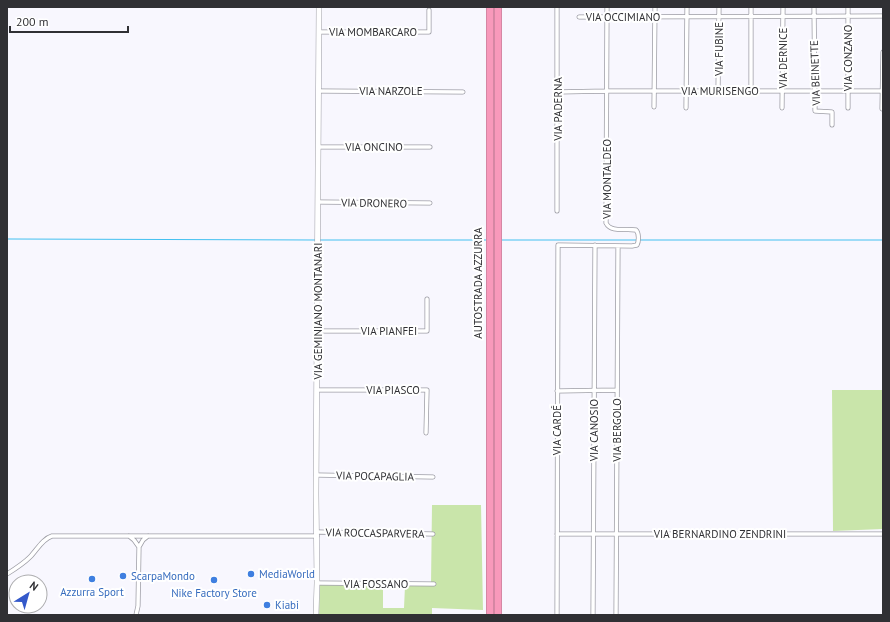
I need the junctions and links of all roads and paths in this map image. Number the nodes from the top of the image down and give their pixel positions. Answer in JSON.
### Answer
{"nodes":[{"id":1,"x":319,"y":7,"type":"edge"},
{"id":2,"x":490,"y":7,"type":"edge"},
{"id":3,"x":498,"y":7,"type":"edge"},
{"id":4,"x":557,"y":7,"type":"edge"},
{"id":5,"x":606,"y":7,"type":"edge"},
{"id":6,"x":655,"y":7,"type":"edge"},
{"id":7,"x":687,"y":7,"type":"edge"},
{"id":8,"x":719,"y":7,"type":"edge"},
{"id":9,"x":751,"y":7,"type":"edge"},
{"id":10,"x":782,"y":7,"type":"edge"},
{"id":11,"x":814,"y":7,"type":"edge"},
{"id":12,"x":848,"y":7,"type":"edge"},
{"id":13,"x":429,"y":10,"type":"dead end"},
{"id":14,"x":751,"y":16,"type":"junction"},
{"id":15,"x":782,"y":16,"type":"junction"},
{"id":16,"x":814,"y":16,"type":"junction"},
{"id":17,"x":848,"y":16,"type":"junction"},
{"id":18,"x":883,"y":16,"type":"edge"},
{"id":19,"x":579,"y":17,"type":"dead end"},
{"id":20,"x":606,"y":17,"type":"junction"},
{"id":21,"x":655,"y":17,"type":"junction"},
{"id":22,"x":687,"y":17,"type":"junction"},
{"id":23,"x":719,"y":17,"type":"junction"},
{"id":24,"x":319,"y":32,"type":"junction"},
{"id":25,"x":883,"y":52,"type":"edge"},
{"id":26,"x":319,"y":91,"type":"junction"},
{"id":27,"x":607,"y":91,"type":"junction"},
{"id":28,"x":654,"y":91,"type":"junction"},
{"id":29,"x":686,"y":91,"type":"junction"},
{"id":30,"x":718,"y":91,"type":"junction"},
{"id":31,"x":751,"y":91,"type":"junction"},
{"id":32,"x":783,"y":91,"type":"junction"},
{"id":33,"x":815,"y":91,"type":"junction"},
{"id":34,"x":848,"y":91,"type":"junction"},
{"id":35,"x":883,"y":91,"type":"edge"},
{"id":36,"x":463,"y":92,"type":"dead end"},
{"id":37,"x":558,"y":92,"type":"junction"},
{"id":38,"x":654,"y":107,"type":"dead end"},
{"id":39,"x":686,"y":108,"type":"dead end"},
{"id":40,"x":782,"y":108,"type":"dead end"},
{"id":41,"x":848,"y":108,"type":"dead end"},
{"id":42,"x":882,"y":109,"type":"dead end"},
{"id":43,"x":832,"y":125,"type":"dead end"},
{"id":44,"x":319,"y":147,"type":"junction"},
{"id":45,"x":430,"y":147,"type":"dead end"},
{"id":46,"x":318,"y":202,"type":"junction"},
{"id":47,"x":430,"y":204,"type":"dead end"},
{"id":48,"x":557,"y":211,"type":"dead end"},
{"id":49,"x":558,"y":245,"type":"joint"},
{"id":50,"x":595,"y":245,"type":"junction"},
{"id":51,"x":618,"y":246,"type":"junction"},
{"id":52,"x":427,"y":299,"type":"dead end"},
{"id":53,"x":318,"y":331,"type":"junction"},
{"id":54,"x":317,"y":390,"type":"junction"},
{"id":55,"x":617,"y":390,"type":"junction"},
{"id":56,"x":557,"y":391,"type":"junction"},
{"id":57,"x":595,"y":391,"type":"junction"},
{"id":58,"x":426,"y":433,"type":"dead end"},
{"id":59,"x":316,"y":475,"type":"junction"},
{"id":60,"x":433,"y":477,"type":"dead end"},
{"id":61,"x":317,"y":534,"type":"junction"},
{"id":62,"x":433,"y":534,"type":"dead end"},
{"id":63,"x":557,"y":534,"type":"junction"},
{"id":64,"x":616,"y":534,"type":"junction"},
{"id":65,"x":883,"y":534,"type":"edge"},
{"id":66,"x":594,"y":535,"type":"junction"},
{"id":67,"x":128,"y":536,"type":"junction"},
{"id":68,"x":149,"y":536,"type":"junction"},
{"id":69,"x":139,"y":547,"type":"junction"},
{"id":70,"x":7,"y":574,"type":"edge"},
{"id":71,"x":317,"y":583,"type":"junction"},
{"id":72,"x":434,"y":584,"type":"dead end"},
{"id":73,"x":138,"y":615,"type":"edge"},
{"id":74,"x":316,"y":615,"type":"edge"},
{"id":75,"x":488,"y":615,"type":"edge"},
{"id":76,"x":496,"y":615,"type":"edge"},
{"id":77,"x":557,"y":615,"type":"edge"},
{"id":78,"x":593,"y":615,"type":"edge"},
{"id":79,"x":616,"y":615,"type":"edge"}],
"edges":[{"from":1,"to":24,"type":"street","name":"VIA GEMINIANO MONTANARI"},
{"from":2,"to":75,"type":"highway","name":"AUTOSTRADA AZZURRA"},
{"from":3,"to":76,"type":"highway","name":"AUTOSTRADA AZZURRA"},
{"from":4,"to":37,"type":"street","name":"VIA PADERNA"},
{"from":5,"to":20,"type":"street","name":"VIA MONTALDEO"},
{"from":6,"to":21,"type":"street"},
{"from":7,"to":22,"type":"street"},
{"from":8,"to":23,"type":"street","name":"VIA FUBINE"},
{"from":9,"to":14,"type":"street"},
{"from":10,"to":15,"type":"street","name":"VIA DERNICE"},
{"from":11,"to":16,"type":"street","name":"VIA BEINETTE"},
{"from":12,"to":17,"type":"street","name":"VIA CONZANO"},
{"from":13,"to":24,"type":"street","name":"VIA MOMBARCARO"},
{"from":14,"to":15,"type":"street","name":"VIA OCCIMIANO"},
{"from":14,"to":23,"type":"street","name":"VIA OCCIMIANO"},
{"from":14,"to":31,"type":"street"},
{"from":15,"to":16,"type":"street","name":"VIA OCCIMIANO"},
{"from":15,"to":32,"type":"street","name":"VIA DERNICE"},
{"from":16,"to":17,"type":"street","name":"VIA OCCIMIANO"},
{"from":16,"to":33,"type":"street","name":"VIA BEINETTE"},
{"from":17,"to":18,"type":"street","name":"VIA OCCIMIANO"},
{"from":17,"to":34,"type":"street","name":"VIA CONZANO"},
{"from":19,"to":20,"type":"street","name":"VIA OCCIMIANO"},
{"from":20,"to":21,"type":"street","name":"VIA OCCIMIANO"},
{"from":20,"to":27,"type":"street","name":"VIA MONTALDEO"},
{"from":21,"to":22,"type":"street","name":"VIA OCCIMIANO"},
{"from":21,"to":28,"type":"street"},
{"from":22,"to":23,"type":"street","name":"VIA OCCIMIANO"},
{"from":22,"to":29,"type":"street"},
{"from":23,"to":30,"type":"street","name":"VIA FUBINE"},
{"from":24,"to":26,"type":"street","name":"VIA GEMINIANO MONTANARI"},
{"from":25,"to":35,"type":"street"},
{"from":26,"to":36,"type":"street","name":"VIA NARZOLE"},
{"from":26,"to":44,"type":"street","name":"VIA GEMINIANO MONTANARI"},
{"from":27,"to":28,"type":"street","name":"VIA MURISENGO"},
{"from":27,"to":37,"type":"street","name":"VIA MURISENGO"},
{"from":27,"to":51,"type":"street","name":"VIA MONTALDEO"},
{"from":28,"to":29,"type":"street","name":"VIA MURISENGO"},
{"from":28,"to":38,"type":"street"},
{"from":29,"to":30,"type":"street","name":"VIA MURISENGO"},
{"from":29,"to":39,"type":"street"},
{"from":30,"to":31,"type":"street","name":"VIA MURISENGO"},
{"from":31,"to":32,"type":"street","name":"VIA MURISENGO"},
{"from":32,"to":33,"type":"street","name":"VIA MURISENGO"},
{"from":32,"to":40,"type":"street","name":"VIA DERNICE"},
{"from":33,"to":34,"type":"street","name":"VIA MURISENGO"},
{"from":33,"to":43,"type":"street","name":"VIA BEINETTE"},
{"from":34,"to":35,"type":"street","name":"VIA MURISENGO"},
{"from":34,"to":41,"type":"street","name":"VIA CONZANO"},
{"from":35,"to":42,"type":"street"},
{"from":37,"to":48,"type":"street","name":"VIA PADERNA"},
{"from":44,"to":45,"type":"street","name":"VIA ONCINO"},
{"from":44,"to":46,"type":"street","name":"VIA GEMINIANO MONTANARI"},
{"from":46,"to":47,"type":"street","name":"VIA DRONERO"},
{"from":46,"to":53,"type":"street","name":"VIA GEMINIANO MONTANARI"},
{"from":49,"to":50,"type":"street","name":"VIA MONTALDEO"},
{"from":49,"to":56,"type":"street","name":"VIA CARDÉ"},
{"from":50,"to":51,"type":"street","name":"VIA MONTALDEO"},
{"from":50,"to":57,"type":"street","name":"VIA CANOSIO"},
{"from":51,"to":55,"type":"street","name":"VIA BERGOLO"},
{"from":52,"to":53,"type":"street","name":"VIA PIANFEI"},
{"from":53,"to":54,"type":"street","name":"VIA GEMINIANO MONTANARI"},
{"from":54,"to":58,"type":"street","name":"VIA PIASCO"},
{"from":54,"to":59,"type":"street","name":"VIA GEMINIANO MONTANARI"},
{"from":55,"to":57,"type":"street"},
{"from":55,"to":64,"type":"street","name":"VIA BERGOLO"},
{"from":56,"to":57,"type":"street"},
{"from":56,"to":63,"type":"street","name":"VIA CARDÉ"},
{"from":57,"to":66,"type":"street","name":"VIA CANOSIO"},
{"from":59,"to":60,"type":"street","name":"VIA POCAPAGLIA"},
{"from":59,"to":61,"type":"street","name":"VIA GEMINIANO MONTANARI"},
{"from":61,"to":62,"type":"street","name":"VIA ROCCASPARVERA"},
{"from":61,"to":68,"type":"street","name":"VIA ROCCASPARVERA"},
{"from":61,"to":71,"type":"street","name":"VIA GEMINIANO MONTANARI"},
{"from":63,"to":66,"type":"street","name":"VIA BERNARDINO ZENDRINI"},
{"from":63,"to":77,"type":"street","name":"VIA CARDÉ"},
{"from":64,"to":65,"type":"street","name":"VIA BERNARDINO ZENDRINI"},
{"from":64,"to":66,"type":"street","name":"VIA BERNARDINO ZENDRINI"},
{"from":64,"to":79,"type":"street","name":"VIA BERGOLO"},
{"from":66,"to":78,"type":"street","name":"VIA CANOSIO"},
{"from":67,"to":68,"type":"street","name":"VIA ROCCASPARVERA"},
{"from":67,"to":69,"type":"street"},
{"from":67,"to":70,"type":"street","name":"VIA ROCCASPARVERA"},
{"from":68,"to":69,"type":"street"},
{"from":69,"to":73,"type":"street"},
{"from":71,"to":72,"type":"street","name":"VIA FOSSANO"},
{"from":71,"to":74,"type":"street","name":"VIA GEMINIANO MONTANARI"}]}
